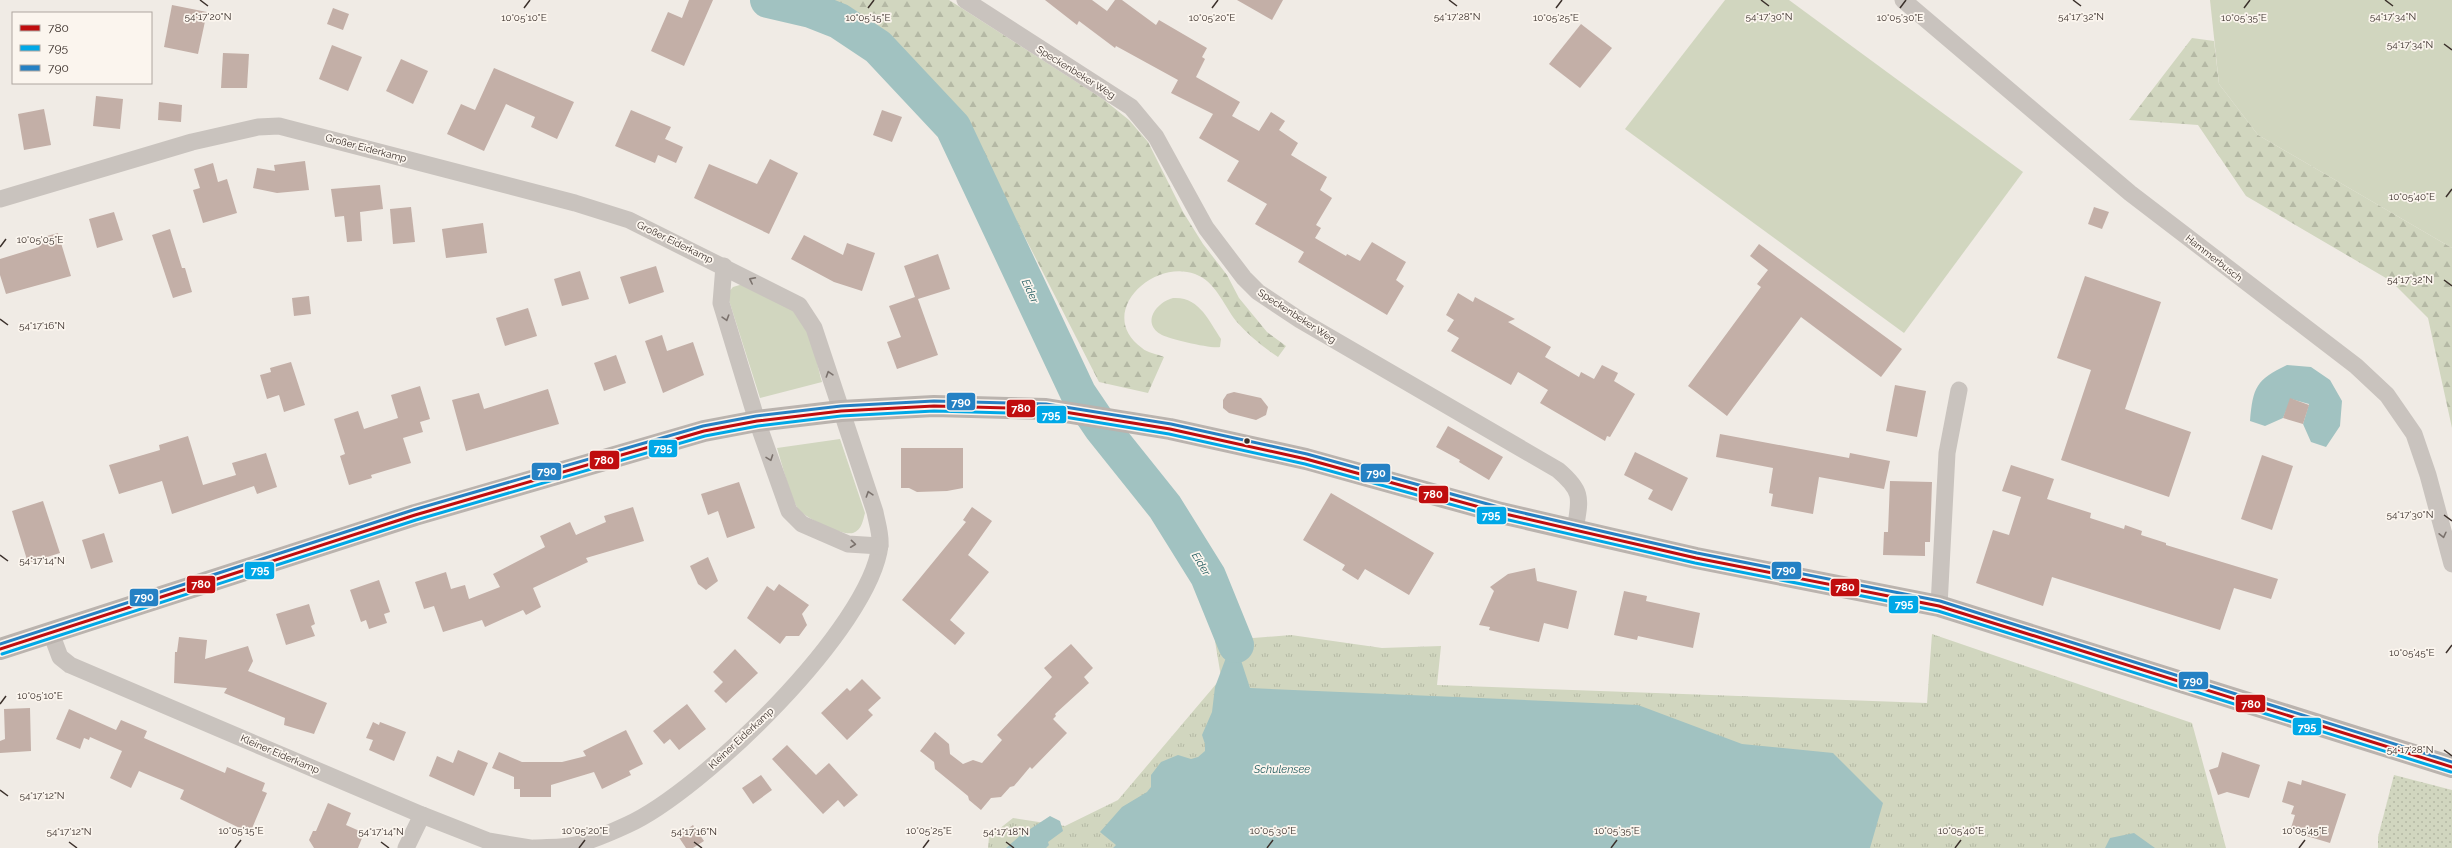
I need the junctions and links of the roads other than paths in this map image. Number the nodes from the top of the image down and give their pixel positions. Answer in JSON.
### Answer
{"nodes":[{"id":1,"x":965,"y":0,"type":"edge"},
{"id":2,"x":1902,"y":0,"type":"edge"},
{"id":3,"x":0,"y":199,"type":"edge"},
{"id":4,"x":724,"y":266,"type":"junction"},
{"id":5,"x":1959,"y":390,"type":"dead end"},
{"id":6,"x":841,"y":411,"type":"junction"},
{"id":7,"x":757,"y":421,"type":"junction"},
{"id":8,"x":1575,"y":530,"type":"junction"},
{"id":9,"x":880,"y":546,"type":"junction"},
{"id":10,"x":2452,"y":564,"type":"edge"},
{"id":11,"x":1939,"y":606,"type":"junction"},
{"id":12,"x":51,"y":632,"type":"junction"},
{"id":13,"x":0,"y":649,"type":"edge"},
{"id":14,"x":2452,"y":767,"type":"edge"},
{"id":15,"x":422,"y":815,"type":"junction"},
{"id":16,"x":406,"y":848,"type":"edge"},
{"id":17,"x":530,"y":848,"type":"edge"},
{"id":18,"x":534,"y":848,"type":"edge"}],
"edges":[{"from":1,"to":8,"type":"street","name":"Speckenbeker Weg"},
{"from":2,"to":10,"type":"street","name":"Hammerbusch","one_way":true},
{"from":3,"to":4,"type":"street","name":"Großer Eiderkamp"},
{"from":6,"to":4,"type":"street","name":"Großer Eiderkamp","one_way":true},
{"from":4,"to":7,"type":"street","name":"Großer Eiderkamp","one_way":true},
{"from":5,"to":11,"type":"street"},
{"from":6,"to":7,"type":"main road"},
{"from":6,"to":8,"type":"main road"},
{"from":9,"to":6,"type":"street","one_way":true},
{"from":7,"to":9,"type":"street","one_way":true},
{"from":7,"to":12,"type":"main road"},
{"from":8,"to":11,"type":"main road"},
{"from":9,"to":18,"type":"street","name":"Kleiner Eiderkamp"},
{"from":11,"to":14,"type":"main road"},
{"from":12,"to":13,"type":"main road"},
{"from":12,"to":15,"type":"street","name":"Kleiner Eiderkamp"},
{"from":15,"to":16,"type":"street"},
{"from":15,"to":17,"type":"street","name":"Kleiner Eiderkamp"}]}
